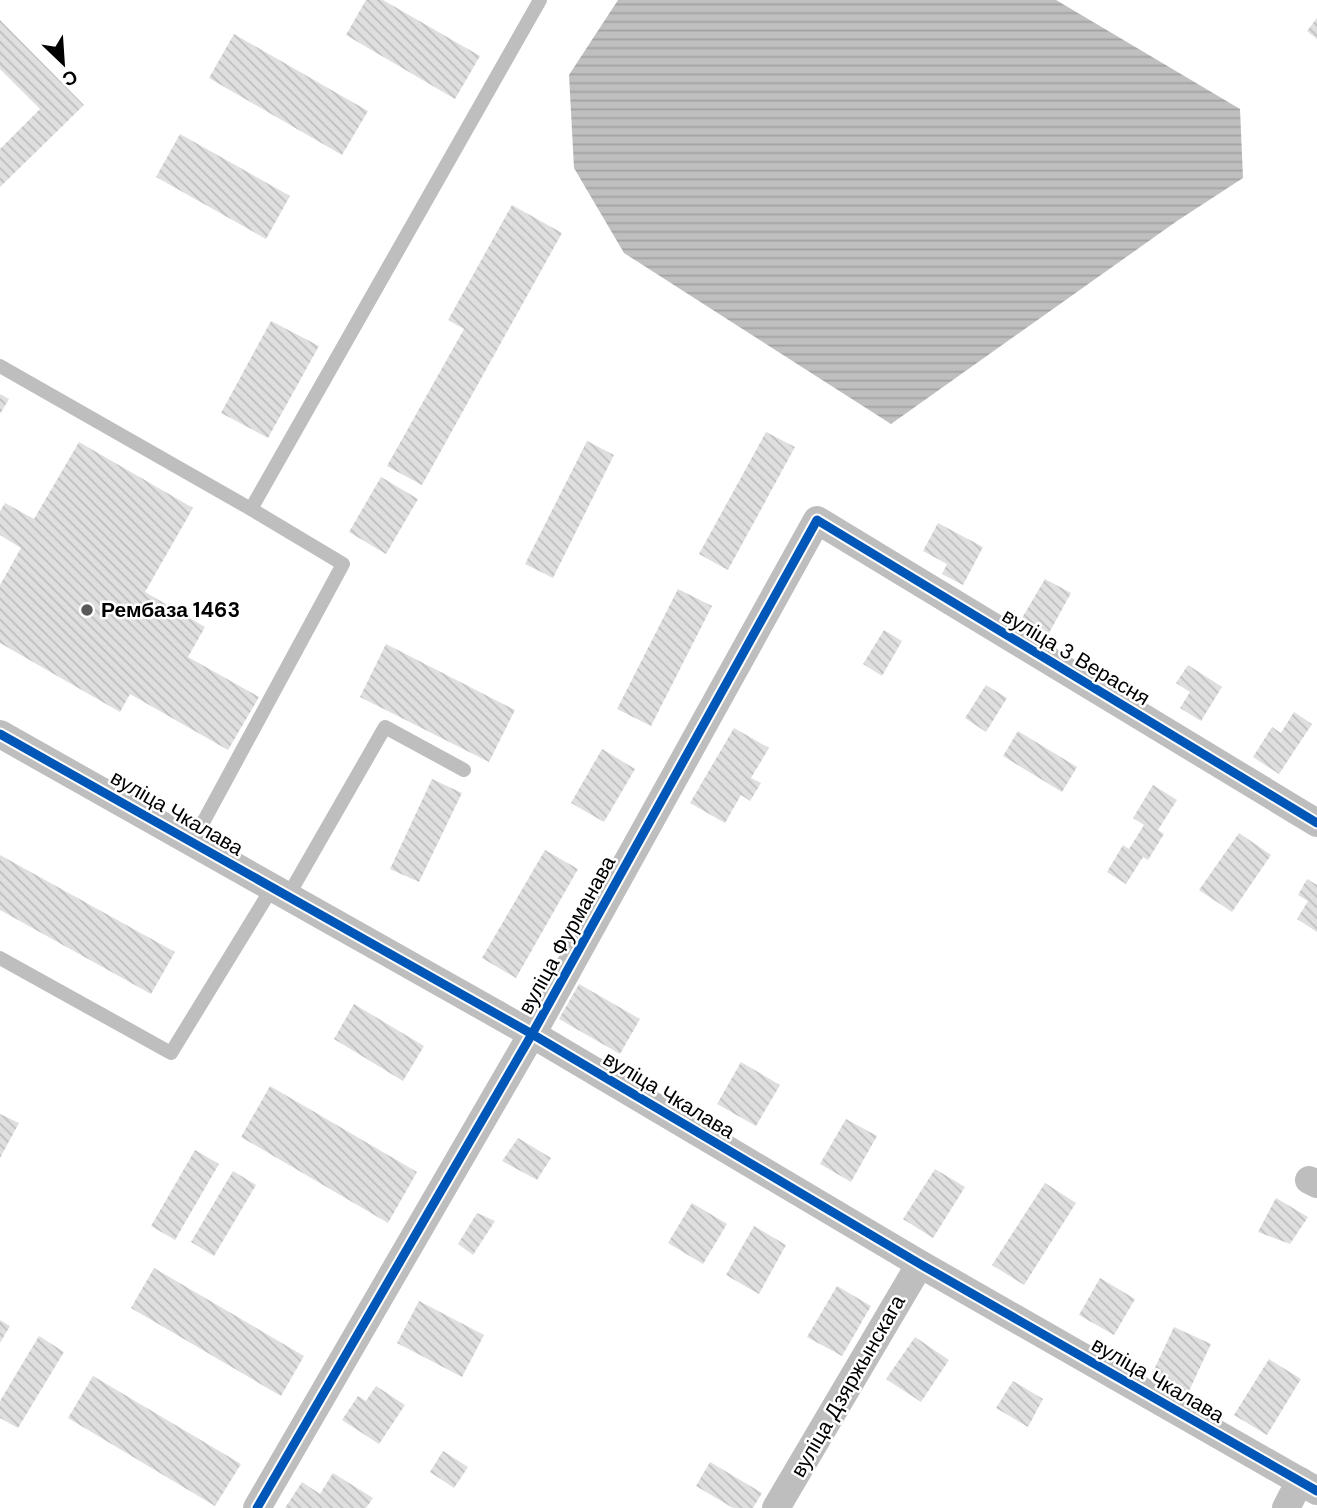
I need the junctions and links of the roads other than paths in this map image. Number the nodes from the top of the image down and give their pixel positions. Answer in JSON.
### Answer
{"nodes":[{"id":1,"x":540,"y":0,"type":"edge"},
{"id":2,"x":0,"y":366,"type":"edge"},
{"id":3,"x":251,"y":509,"type":"junction"},
{"id":4,"x":817,"y":520,"type":"joint"},
{"id":5,"x":0,"y":734,"type":"edge"},
{"id":6,"x":464,"y":771,"type":"dead end"},
{"id":7,"x":1317,"y":823,"type":"edge"},
{"id":8,"x":193,"y":841,"type":"junction"},
{"id":9,"x":280,"y":892,"type":"junction"},
{"id":10,"x":0,"y":958,"type":"edge"},
{"id":11,"x":532,"y":1034,"type":"junction"},
{"id":12,"x":920,"y":1264,"type":"junction"},
{"id":13,"x":1308,"y":1486,"type":"edge"},
{"id":14,"x":257,"y":1508,"type":"edge"},
{"id":15,"x":776,"y":1508,"type":"edge"},
{"id":16,"x":1286,"y":1508,"type":"edge"}],
"edges":[{"from":1,"to":3,"type":"lane"},
{"from":2,"to":3,"type":"lane"},
{"from":3,"to":8,"type":"lane"},
{"from":4,"to":7,"type":"street","name":"вуліца 3 Верасня"},
{"from":4,"to":11,"type":"street","name":"вуліца Фурманава"},
{"from":5,"to":8,"type":"street","name":"вуліца Чкалава"},
{"from":6,"to":9,"type":"lane"},
{"from":8,"to":9,"type":"street","name":"вуліца Чкалава"},
{"from":9,"to":10,"type":"lane"},
{"from":9,"to":11,"type":"street","name":"вуліца Чкалава"},
{"from":11,"to":12,"type":"street","name":"вуліца Чкалава"},
{"from":11,"to":14,"type":"street","name":"вуліца Фурманава"},
{"from":12,"to":13,"type":"street","name":"вуліца Чкалава"},
{"from":12,"to":15,"type":"street","name":"вуліца Дзяржынскага"},
{"from":13,"to":16,"type":"street"}]}
